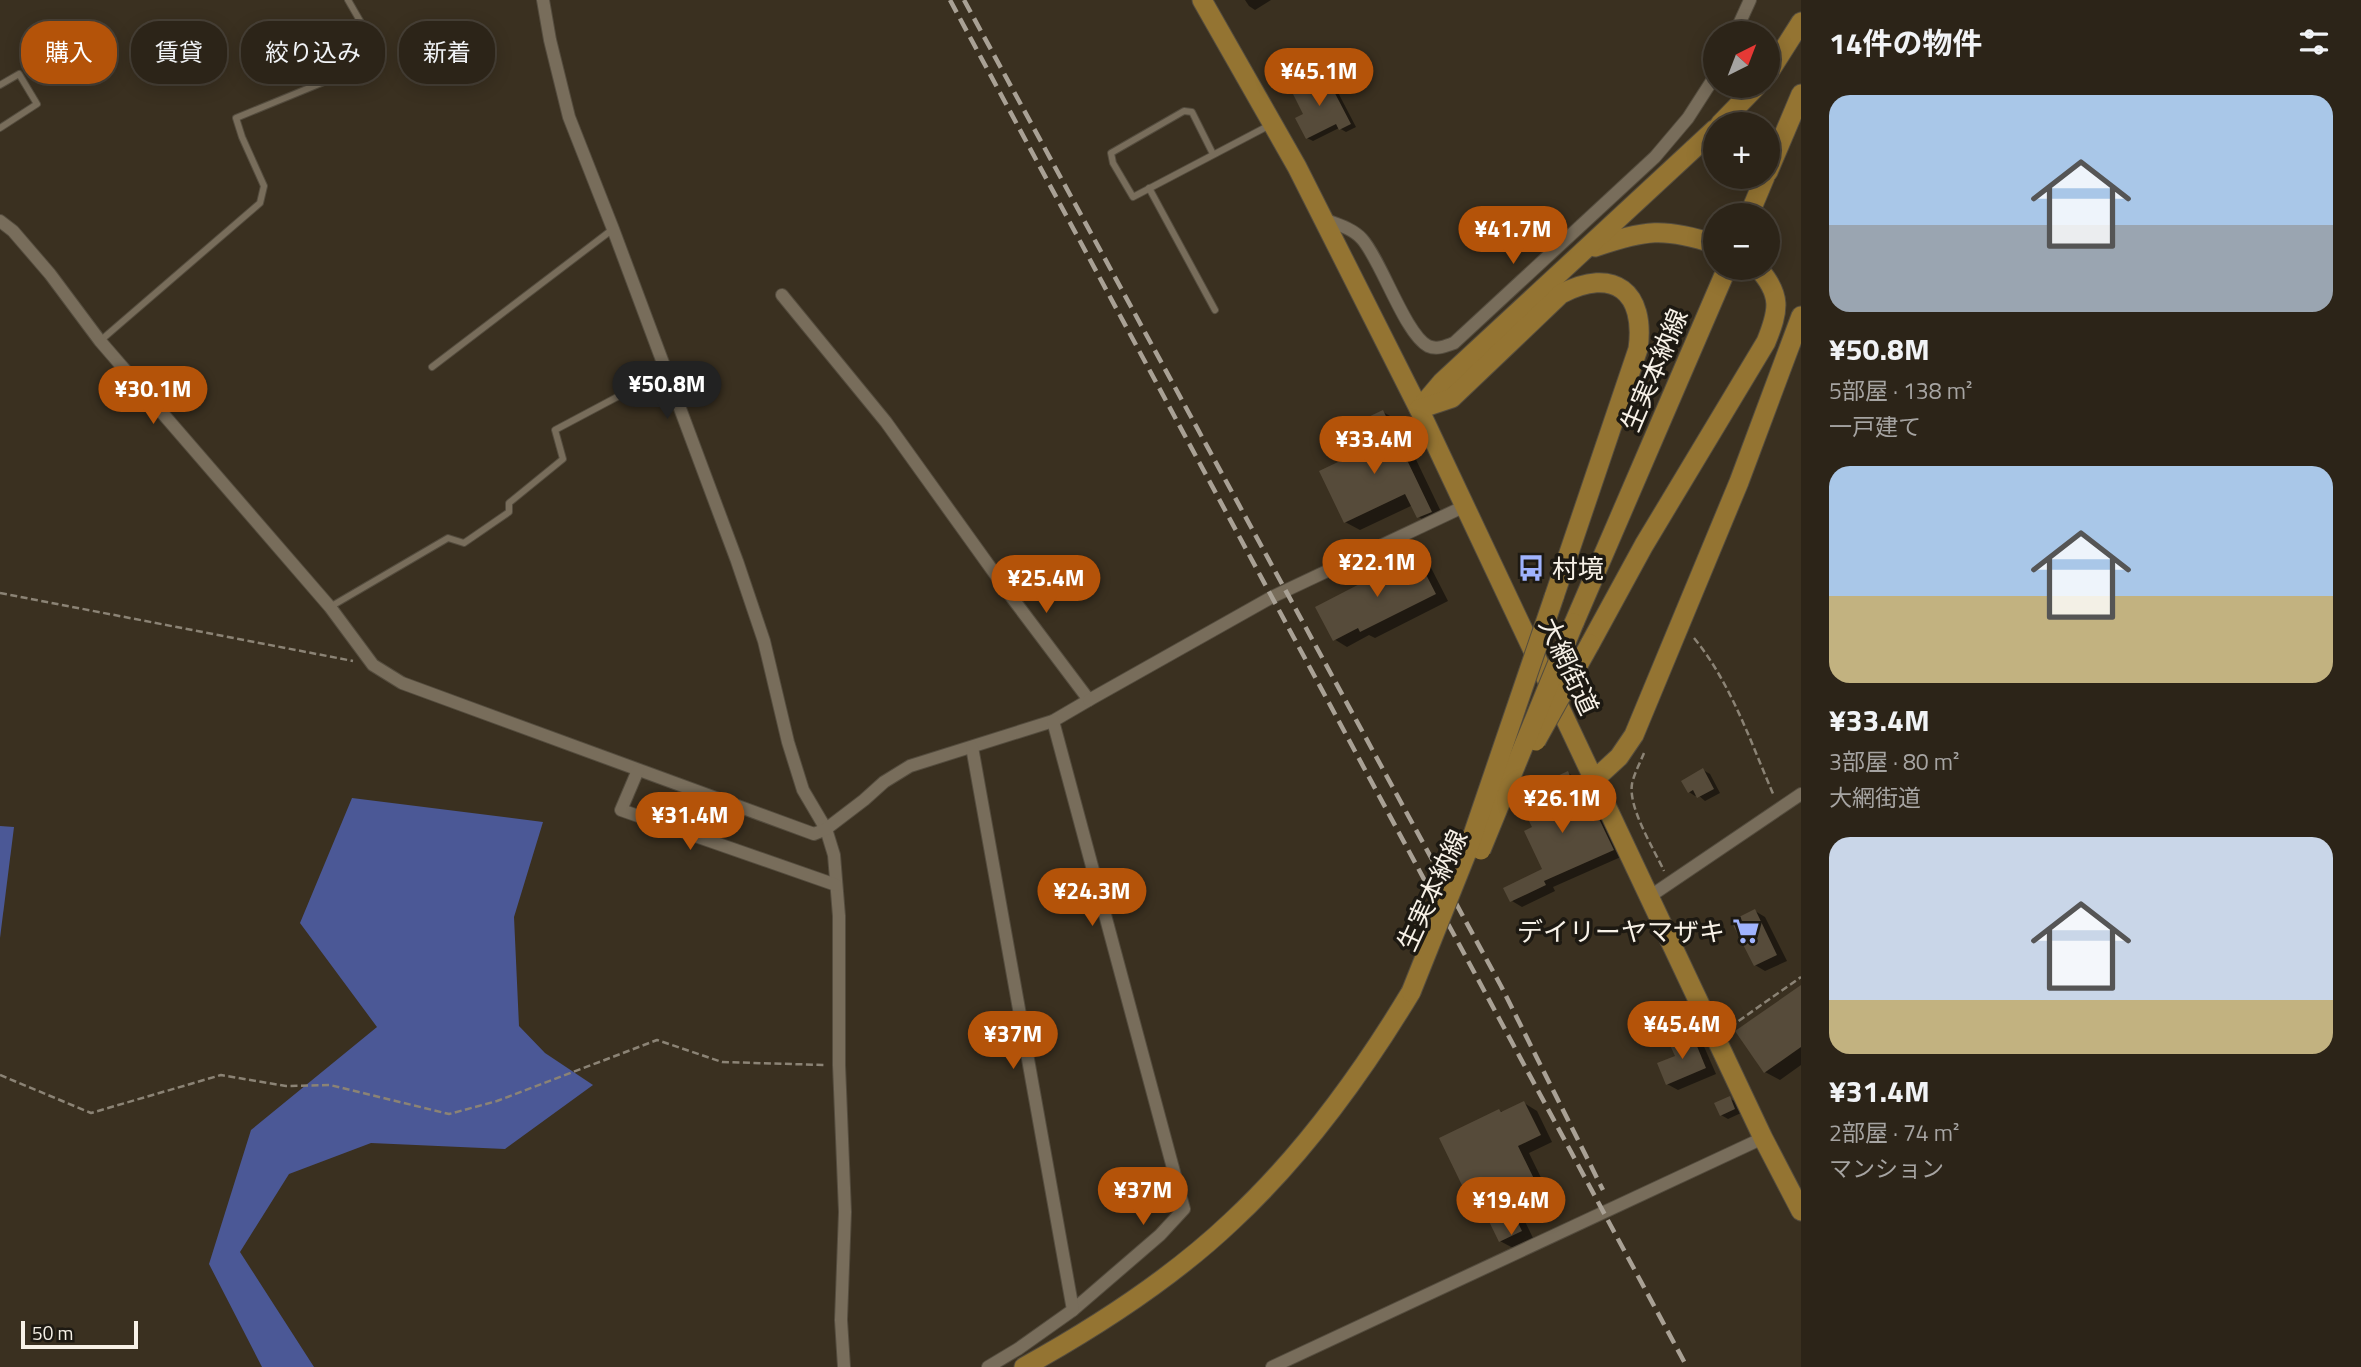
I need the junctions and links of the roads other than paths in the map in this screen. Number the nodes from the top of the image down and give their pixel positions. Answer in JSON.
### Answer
{"nodes":[{"id":1,"x":348,"y":0,"type":"edge"},
{"id":2,"x":543,"y":0,"type":"edge"},
{"id":3,"x":1202,"y":0,"type":"edge"},
{"id":4,"x":1750,"y":0,"type":"edge"},
{"id":5,"x":1740,"y":21,"type":"edge"},
{"id":6,"x":1801,"y":22,"type":"edge"},
{"id":7,"x":1780,"y":55,"type":"edge"},
{"id":8,"x":0,"y":85,"type":"edge"},
{"id":9,"x":1801,"y":94,"type":"edge"},
{"id":10,"x":1703,"y":95,"type":"edge"},
{"id":11,"x":1745,"y":98,"type":"edge"},
{"id":12,"x":1732,"y":112,"type":"edge"},
{"id":13,"x":1272,"y":124,"type":"junction"},
{"id":14,"x":0,"y":128,"type":"edge"},
{"id":15,"x":1703,"y":140,"type":"edge"},
{"id":16,"x":1780,"y":144,"type":"edge"},
{"id":17,"x":1213,"y":153,"type":"junction"},
{"id":18,"x":1149,"y":188,"type":"junction"},
{"id":19,"x":1323,"y":219,"type":"junction"},
{"id":20,"x":0,"y":221,"type":"edge"},
{"id":21,"x":613,"y":229,"type":"junction"},
{"id":22,"x":1703,"y":240,"type":"edge"},
{"id":23,"x":1587,"y":249,"type":"junction"},
{"id":24,"x":1721,"y":280,"type":"edge"},
{"id":25,"x":1766,"y":280,"type":"edge"},
{"id":26,"x":782,"y":295,"type":"dead end"},
{"id":27,"x":1215,"y":310,"type":"dead end"},
{"id":28,"x":1801,"y":316,"type":"edge"},
{"id":29,"x":100,"y":341,"type":"junction"},
{"id":30,"x":432,"y":367,"type":"dead end"},
{"id":31,"x":666,"y":371,"type":"junction"},
{"id":32,"x":1419,"y":409,"type":"junction"},
{"id":33,"x":1465,"y":506,"type":"junction"},
{"id":34,"x":330,"y":607,"type":"junction"},
{"id":35,"x":1089,"y":699,"type":"junction"},
{"id":36,"x":1053,"y":721,"type":"junction"},
{"id":37,"x":972,"y":747,"type":"junction"},
{"id":38,"x":638,"y":770,"type":"junction"},
{"id":39,"x":1594,"y":780,"type":"junction"},
{"id":40,"x":1801,"y":794,"type":"edge"},
{"id":41,"x":1500,"y":802,"type":"junction"},
{"id":42,"x":826,"y":829,"type":"junction"},
{"id":43,"x":836,"y":885,"type":"junction"},
{"id":44,"x":1649,"y":897,"type":"junction"},
{"id":45,"x":1411,"y":992,"type":"junction"},
{"id":46,"x":1763,"y":1138,"type":"junction"},
{"id":47,"x":1801,"y":1211,"type":"edge"},
{"id":48,"x":1073,"y":1310,"type":"junction"},
{"id":49,"x":844,"y":1367,"type":"edge"},
{"id":50,"x":988,"y":1367,"type":"edge"},
{"id":51,"x":1024,"y":1367,"type":"edge"},
{"id":52,"x":1272,"y":1367,"type":"edge"}],
"edges":[{"from":1,"to":29,"type":"lane"},
{"from":2,"to":21,"type":"street"},
{"from":3,"to":13,"type":"main road","name":"大網街道"},
{"from":4,"to":5,"type":"street"},
{"from":6,"to":7,"type":"main road"},
{"from":8,"to":14,"type":"lane"},
{"from":9,"to":16,"type":"main road"},
{"from":10,"to":19,"type":"street"},
{"from":11,"to":12,"type":"main road"},
{"from":13,"to":17,"type":"lane"},
{"from":13,"to":19,"type":"main road","name":"大網街道"},
{"from":15,"to":23,"type":"main road"},
{"from":17,"to":18,"type":"lane"},
{"from":17,"to":18,"type":"lane"},
{"from":18,"to":27,"type":"lane"},
{"from":19,"to":32,"type":"main road","name":"大網街道"},
{"from":20,"to":29,"type":"street"},
{"from":21,"to":30,"type":"lane"},
{"from":21,"to":31,"type":"street"},
{"from":22,"to":23,"type":"main road"},
{"from":23,"to":32,"type":"main road"},
{"from":24,"to":41,"type":"main road","name":"生実本納線","bridge":true},
{"from":25,"to":41,"type":"main road","bridge":true},
{"from":26,"to":35,"type":"street"},
{"from":28,"to":39,"type":"main road"},
{"from":29,"to":34,"type":"street"},
{"from":31,"to":34,"type":"lane"},
{"from":31,"to":42,"type":"street"},
{"from":32,"to":33,"type":"main road","name":"大網街道"},
{"from":32,"to":45,"type":"main road","bridge":true},
{"from":33,"to":35,"type":"street"},
{"from":33,"to":39,"type":"main road","name":"大網街道"},
{"from":34,"to":38,"type":"street"},
{"from":35,"to":36,"type":"street"},
{"from":36,"to":37,"type":"street"},
{"from":36,"to":48,"type":"street"},
{"from":37,"to":42,"type":"street"},
{"from":37,"to":48,"type":"street"},
{"from":38,"to":42,"type":"street"},
{"from":38,"to":43,"type":"street"},
{"from":39,"to":44,"type":"main road","name":"大網街道"},
{"from":40,"to":44,"type":"street"},
{"from":41,"to":45,"type":"main road","name":"生実本納線","bridge":true},
{"from":42,"to":43,"type":"street"},
{"from":43,"to":49,"type":"street"},
{"from":44,"to":46,"type":"main road","name":"大網街道"},
{"from":45,"to":51,"type":"main road","name":"生実本納線"},
{"from":46,"to":47,"type":"main road","name":"大網街道"},
{"from":46,"to":52,"type":"street"},
{"from":48,"to":50,"type":"street"}]}
